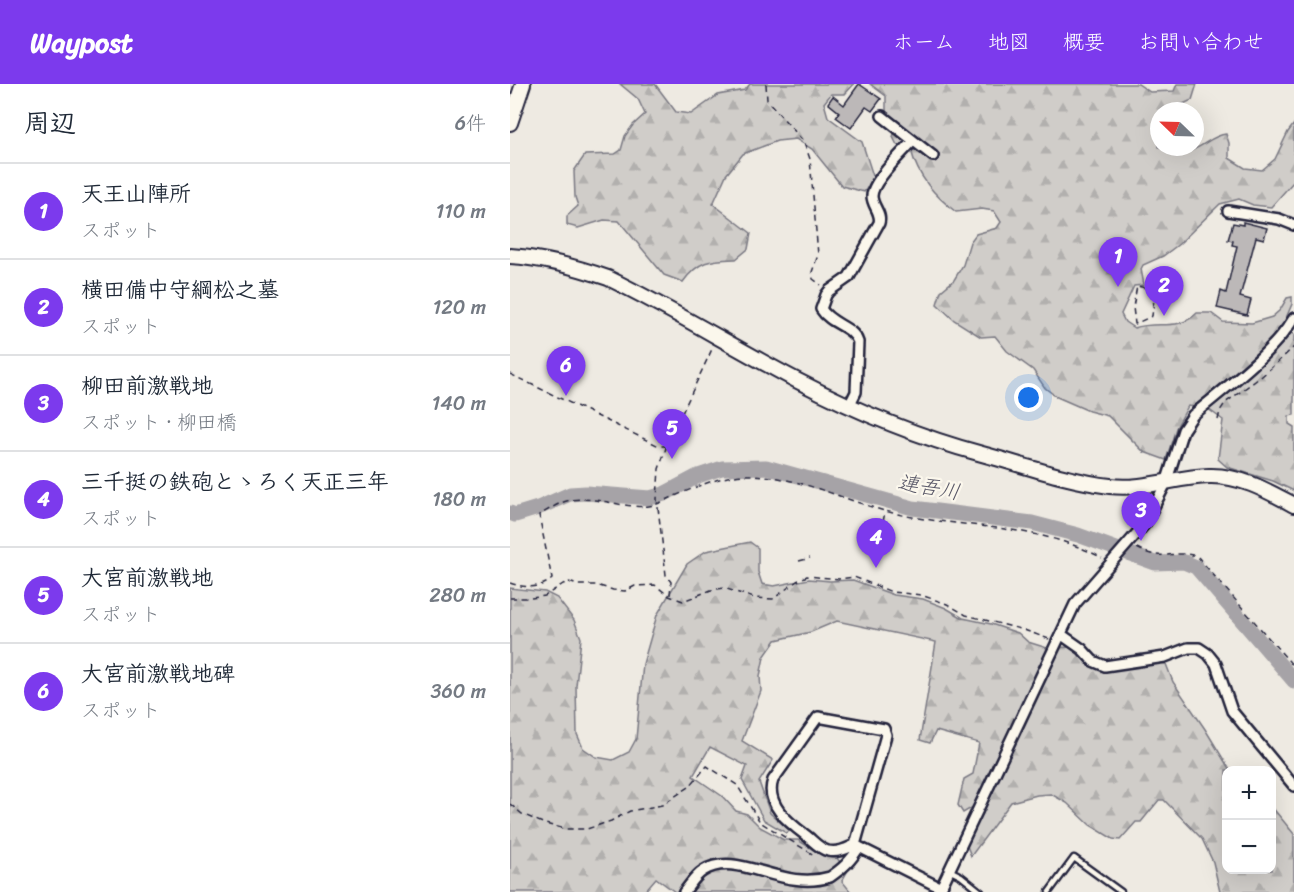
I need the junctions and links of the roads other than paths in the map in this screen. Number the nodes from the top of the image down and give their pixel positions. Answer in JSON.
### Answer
{"nodes":[{"id":1,"x":523,"y":84,"type":"edge"},
{"id":2,"x":882,"y":116,"type":"dead end"},
{"id":3,"x":510,"y":123,"type":"edge"},
{"id":4,"x":913,"y":141,"type":"junction"},
{"id":5,"x":933,"y":156,"type":"dead end"},
{"id":6,"x":1228,"y":212,"type":"dead end"},
{"id":7,"x":1294,"y":225,"type":"edge"},
{"id":8,"x":510,"y":256,"type":"edge"},
{"id":9,"x":1294,"y":318,"type":"edge"},
{"id":10,"x":850,"y":404,"type":"junction"},
{"id":11,"x":1166,"y":483,"type":"junction"},
{"id":12,"x":1294,"y":505,"type":"edge"},
{"id":13,"x":1060,"y":639,"type":"junction"},
{"id":14,"x":1294,"y":786,"type":"edge"},
{"id":15,"x":857,"y":846,"type":"junction"},
{"id":16,"x":949,"y":870,"type":"junction"},
{"id":17,"x":940,"y":890,"type":"edge"},
{"id":18,"x":684,"y":892,"type":"edge"},
{"id":19,"x":981,"y":892,"type":"edge"},
{"id":20,"x":1049,"y":892,"type":"edge"},
{"id":21,"x":1121,"y":892,"type":"edge"}],
"edges":[{"from":1,"to":3,"type":"street"},
{"from":2,"to":4,"type":"street"},
{"from":4,"to":5,"type":"street"},
{"from":4,"to":10,"type":"street"},
{"from":6,"to":7,"type":"street"},
{"from":8,"to":10,"type":"street"},
{"from":9,"to":11,"type":"street"},
{"from":10,"to":11,"type":"street"},
{"from":11,"to":12,"type":"street"},
{"from":11,"to":13,"type":"street"},
{"from":13,"to":14,"type":"street"},
{"from":13,"to":16,"type":"street"},
{"from":15,"to":15,"type":"street"},
{"from":15,"to":17,"type":"street"},
{"from":15,"to":18,"type":"street"},
{"from":16,"to":17,"type":"street"},
{"from":16,"to":19,"type":"lane"},
{"from":20,"to":21,"type":"lane"}]}
